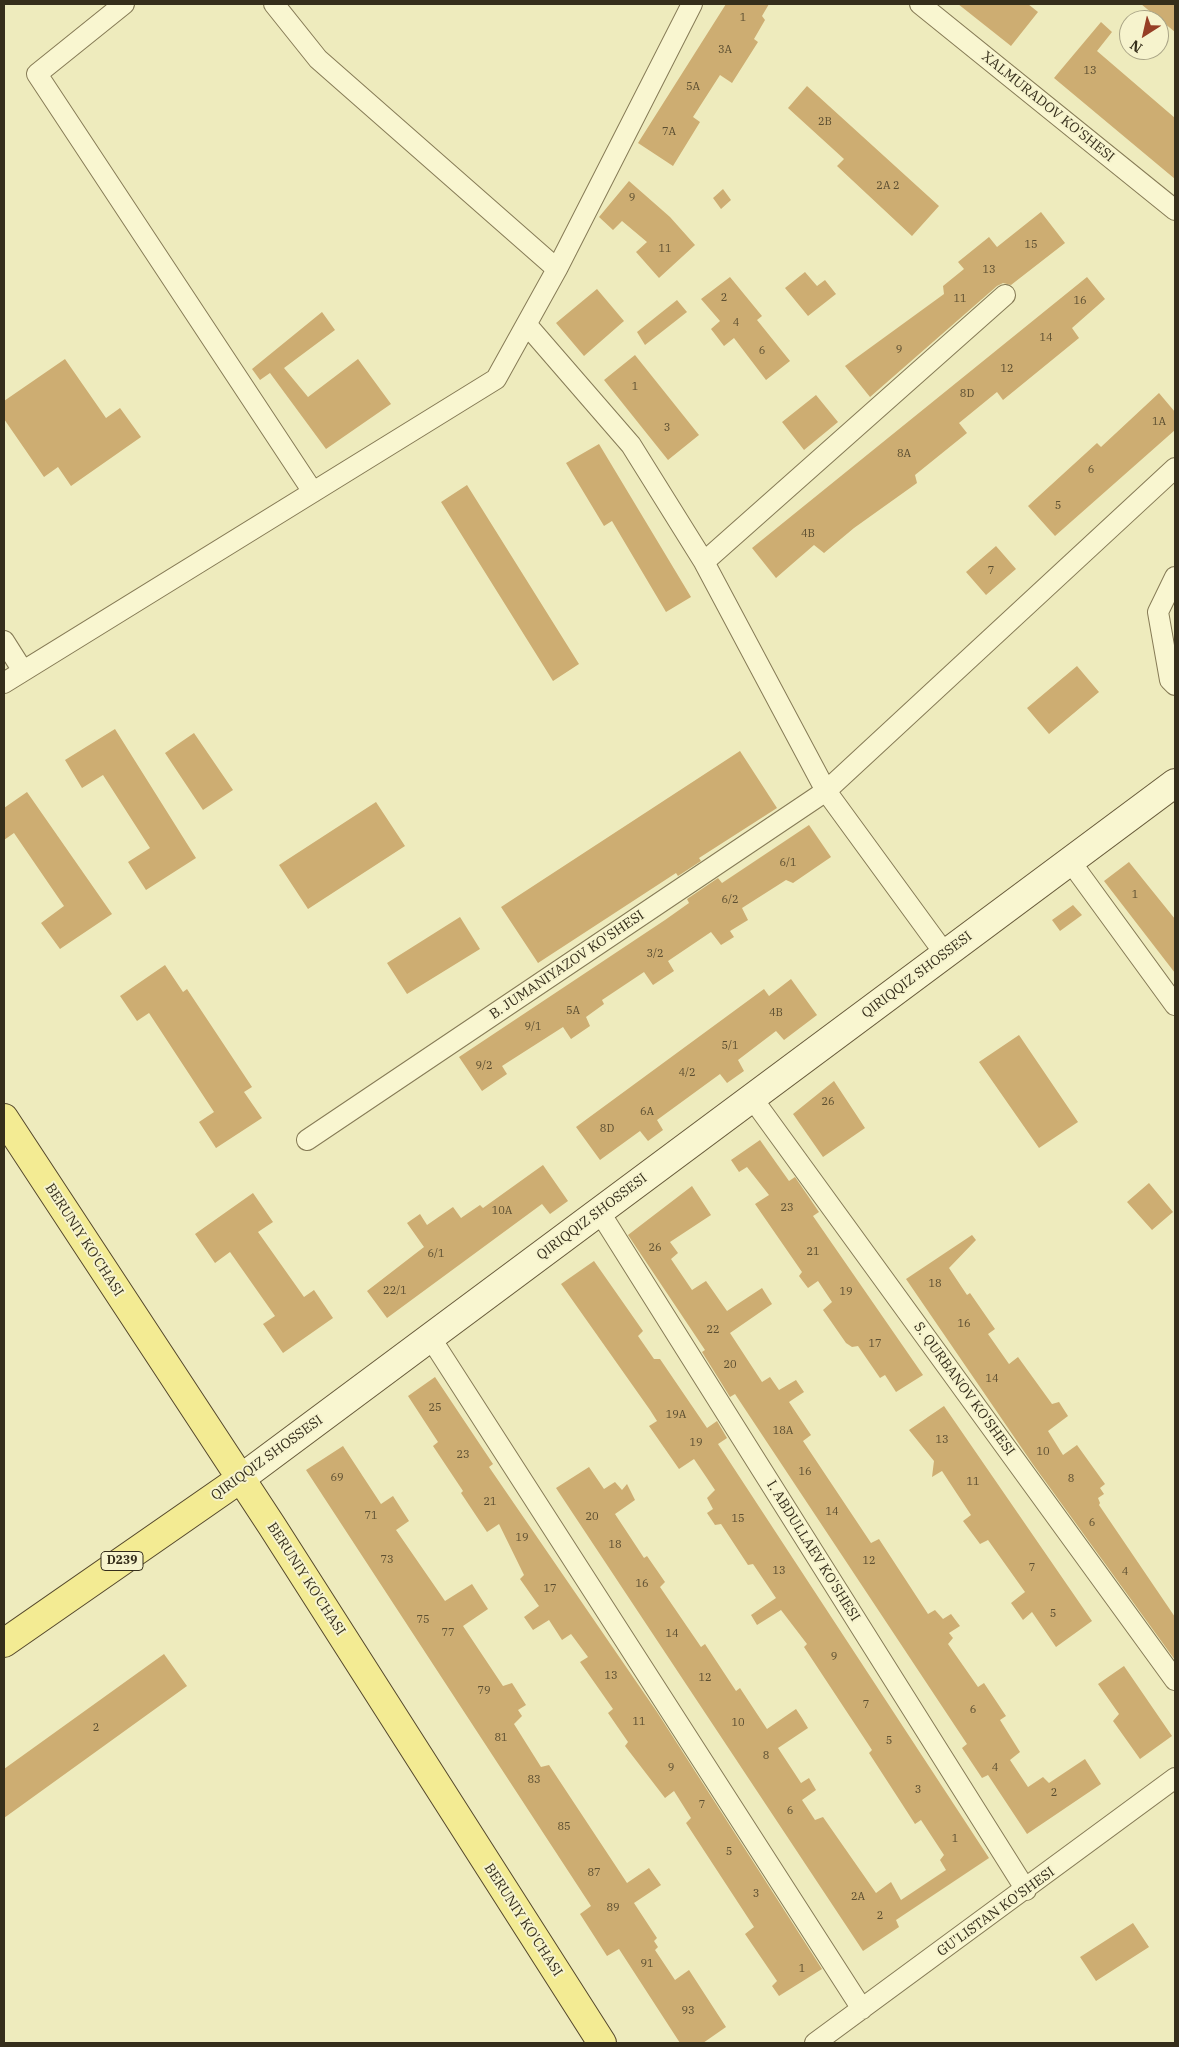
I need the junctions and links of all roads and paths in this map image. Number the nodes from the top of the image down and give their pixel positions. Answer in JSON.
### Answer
{"nodes":[{"id":1,"x":124,"y":4,"type":"edge"},
{"id":2,"x":274,"y":4,"type":"edge"},
{"id":3,"x":692,"y":4,"type":"edge"},
{"id":4,"x":920,"y":4,"type":"edge"},
{"id":5,"x":1175,"y":210,"type":"edge"},
{"id":6,"x":557,"y":269,"type":"junction"},
{"id":7,"x":1005,"y":295,"type":"dead end"},
{"id":8,"x":527,"y":325,"type":"junction"},
{"id":9,"x":1175,"y":468,"type":"edge"},
{"id":10,"x":313,"y":492,"type":"junction"},
{"id":11,"x":704,"y":562,"type":"junction"},
{"id":12,"x":1175,"y":577,"type":"edge"},
{"id":13,"x":4,"y":641,"type":"edge"},
{"id":14,"x":23,"y":671,"type":"junction"},
{"id":15,"x":4,"y":683,"type":"edge"},
{"id":16,"x":1175,"y":685,"type":"edge"},
{"id":17,"x":1175,"y":782,"type":"edge"},
{"id":18,"x":826,"y":791,"type":"junction"},
{"id":19,"x":1070,"y":861,"type":"junction"},
{"id":20,"x":945,"y":954,"type":"junction"},
{"id":21,"x":1175,"y":1005,"type":"edge"},
{"id":22,"x":752,"y":1098,"type":"junction"},
{"id":23,"x":4,"y":1118,"type":"edge"},
{"id":24,"x":307,"y":1140,"type":"dead end"},
{"id":25,"x":599,"y":1211,"type":"junction"},
{"id":26,"x":430,"y":1337,"type":"junction"},
{"id":27,"x":240,"y":1479,"type":"junction"},
{"id":28,"x":4,"y":1643,"type":"edge"},
{"id":29,"x":1175,"y":1680,"type":"edge"},
{"id":30,"x":1175,"y":1778,"type":"edge"},
{"id":31,"x":1026,"y":1890,"type":"junction"},
{"id":32,"x":862,"y":2009,"type":"junction"},
{"id":33,"x":602,"y":2043,"type":"edge"},
{"id":34,"x":815,"y":2043,"type":"edge"}],
"edges":[{"from":1,"to":10,"type":"street"},
{"from":2,"to":6,"type":"street"},
{"from":3,"to":6,"type":"street"},
{"from":4,"to":5,"type":"street","name":"XALMURADOV KO'SHESI"},
{"from":6,"to":8,"type":"street"},
{"from":7,"to":11,"type":"street"},
{"from":8,"to":10,"type":"street"},
{"from":8,"to":11,"type":"street"},
{"from":9,"to":18,"type":"street","name":"B. JUMANIYAZOV KO'SHESI"},
{"from":10,"to":14,"type":"street"},
{"from":11,"to":18,"type":"street"},
{"from":12,"to":16,"type":"street"},
{"from":13,"to":14,"type":"street"},
{"from":14,"to":15,"type":"street"},
{"from":17,"to":19,"type":"main road","name":"QIRIQQIZ SHOSSESI"},
{"from":18,"to":20,"type":"street"},
{"from":18,"to":24,"type":"street","name":"B. JUMANIYAZOV KO'SHESI"},
{"from":19,"to":20,"type":"main road","name":"QIRIQQIZ SHOSSESI"},
{"from":19,"to":21,"type":"street"},
{"from":20,"to":22,"type":"main road","name":"QIRIQQIZ SHOSSESI"},
{"from":22,"to":25,"type":"main road","name":"QIRIQQIZ SHOSSESI"},
{"from":22,"to":29,"type":"street","name":"S. QURBANOV KO'SHESI"},
{"from":23,"to":27,"type":"main road","name":"BERUNIY KO'CHASI"},
{"from":25,"to":26,"type":"main road","name":"QIRIQQIZ SHOSSESI"},
{"from":25,"to":31,"type":"street","name":"I. ABDULLAEV KO'SHESI"},
{"from":26,"to":27,"type":"main road","name":"QIRIQQIZ SHOSSESI"},
{"from":26,"to":32,"type":"street"},
{"from":27,"to":28,"type":"main road","name":"QIRIQQIZ SHOSSESI","number":"D239"},
{"from":27,"to":33,"type":"main road","name":"BERUNIY KO'CHASI"},
{"from":30,"to":31,"type":"street","name":"GU'LISTAN KO'SHESI"},
{"from":31,"to":32,"type":"street","name":"GU'LISTAN KO'SHESI"},
{"from":32,"to":34,"type":"street","name":"GU'LISTAN KO'SHESI"}]}
